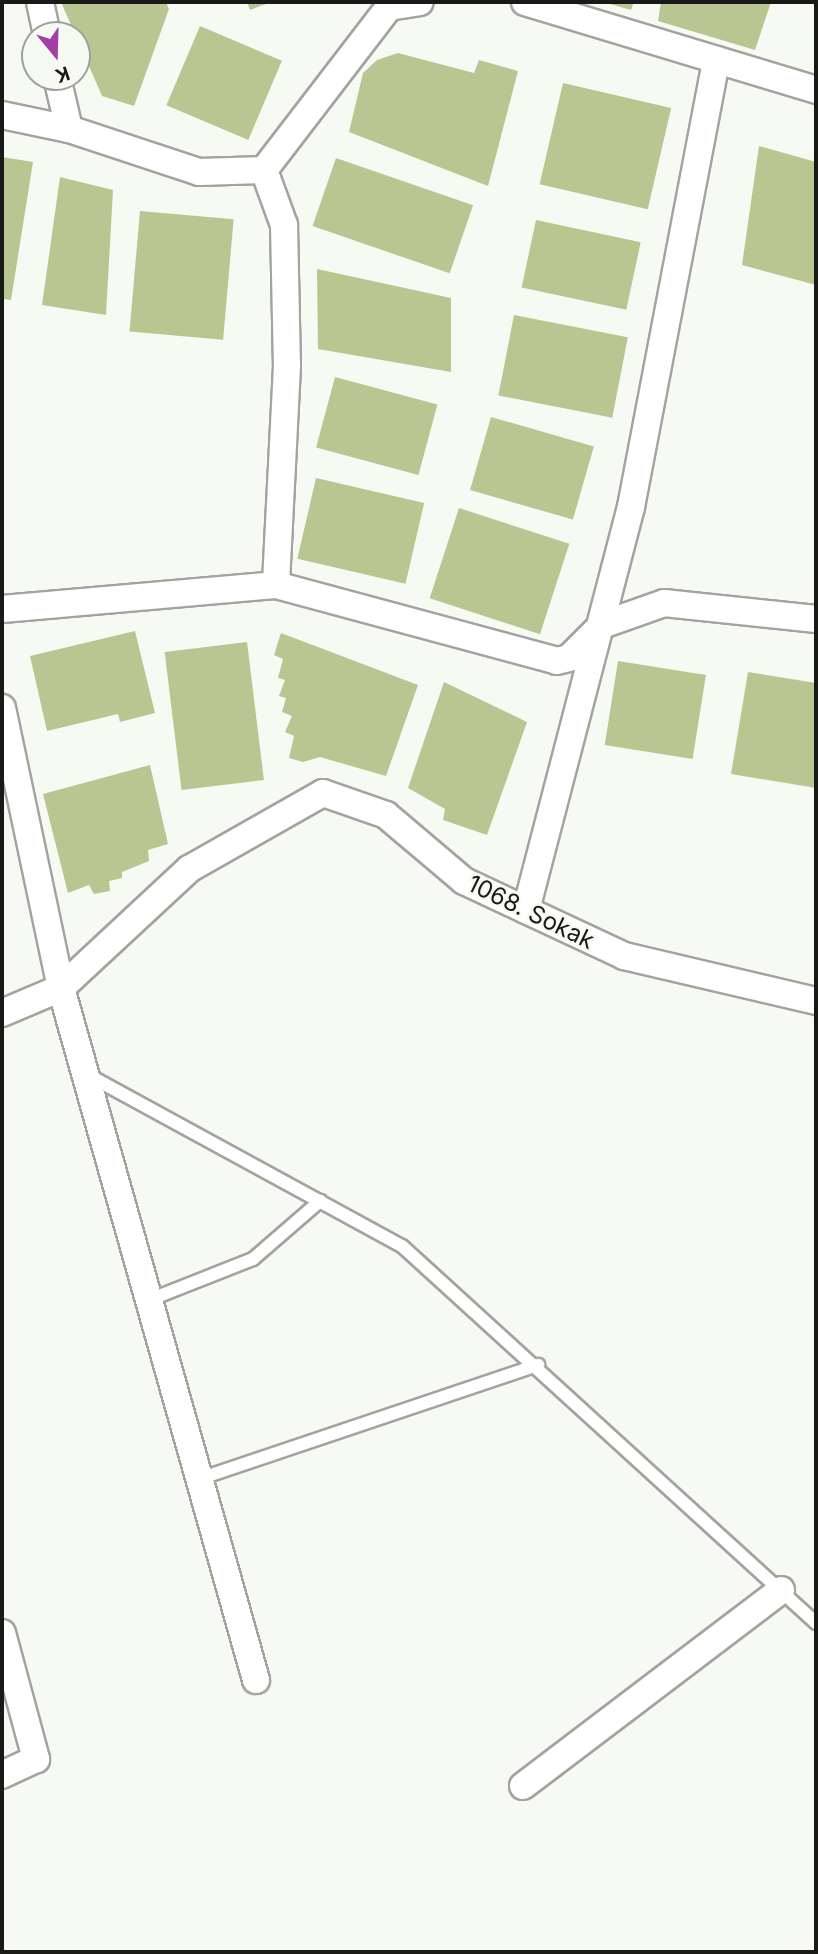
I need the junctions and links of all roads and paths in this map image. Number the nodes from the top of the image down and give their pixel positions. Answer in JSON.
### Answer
{"nodes":[{"id":1,"x":40,"y":2,"type":"edge"},
{"id":2,"x":420,"y":2,"type":"edge"},
{"id":3,"x":526,"y":2,"type":"edge"},
{"id":4,"x":388,"y":5,"type":"edge"},
{"id":5,"x":44,"y":21,"type":"edge"},
{"id":6,"x":716,"y":60,"type":"junction"},
{"id":7,"x":816,"y":90,"type":"edge"},
{"id":8,"x":60,"y":91,"type":"edge"},
{"id":9,"x":2,"y":115,"type":"edge"},
{"id":10,"x":69,"y":129,"type":"junction"},
{"id":11,"x":264,"y":170,"type":"junction"},
{"id":12,"x":276,"y":585,"type":"junction"},
{"id":13,"x":2,"y":609,"type":"edge"},
{"id":14,"x":816,"y":619,"type":"edge"},
{"id":15,"x":602,"y":625,"type":"junction"},
{"id":16,"x":2,"y":708,"type":"edge"},
{"id":17,"x":526,"y":911,"type":"junction"},
{"id":18,"x":61,"y":988,"type":"junction"},
{"id":19,"x":816,"y":1001,"type":"edge"},
{"id":20,"x":2,"y":1013,"type":"edge"},
{"id":21,"x":85,"y":1073,"type":"junction"},
{"id":22,"x":320,"y":1201,"type":"junction"},
{"id":23,"x":149,"y":1300,"type":"junction"},
{"id":24,"x":538,"y":1365,"type":"junction"},
{"id":25,"x":199,"y":1479,"type":"junction"},
{"id":26,"x":781,"y":1590,"type":"junction"},
{"id":27,"x":816,"y":1623,"type":"edge"},
{"id":28,"x":2,"y":1633,"type":"edge"},
{"id":29,"x":256,"y":1680,"type":"dead end"},
{"id":30,"x":2,"y":1774,"type":"edge"},
{"id":31,"x":523,"y":1786,"type":"dead end"}],
"edges":[{"from":1,"to":5,"type":"street"},
{"from":2,"to":4,"type":"street"},
{"from":3,"to":6,"type":"street"},
{"from":4,"to":11,"type":"street"},
{"from":6,"to":7,"type":"street"},
{"from":6,"to":15,"type":"street"},
{"from":8,"to":10,"type":"street"},
{"from":9,"to":10,"type":"street"},
{"from":10,"to":11,"type":"street"},
{"from":11,"to":12,"type":"street"},
{"from":12,"to":13,"type":"street"},
{"from":12,"to":15,"type":"street"},
{"from":14,"to":15,"type":"street"},
{"from":15,"to":17,"type":"street"},
{"from":16,"to":18,"type":"street"},
{"from":17,"to":18,"type":"street","name":"1068. Sokak"},
{"from":17,"to":19,"type":"street","name":"1068. Sokak"},
{"from":18,"to":20,"type":"street","name":"1068. Sokak"},
{"from":18,"to":21,"type":"street"},
{"from":21,"to":22,"type":"lane"},
{"from":21,"to":23,"type":"street"},
{"from":22,"to":23,"type":"lane"},
{"from":22,"to":24,"type":"lane"},
{"from":23,"to":25,"type":"street"},
{"from":24,"to":25,"type":"lane"},
{"from":24,"to":26,"type":"lane"},
{"from":25,"to":29,"type":"street"},
{"from":26,"to":27,"type":"lane"},
{"from":26,"to":31,"type":"street"},
{"from":28,"to":30,"type":"street"}]}
